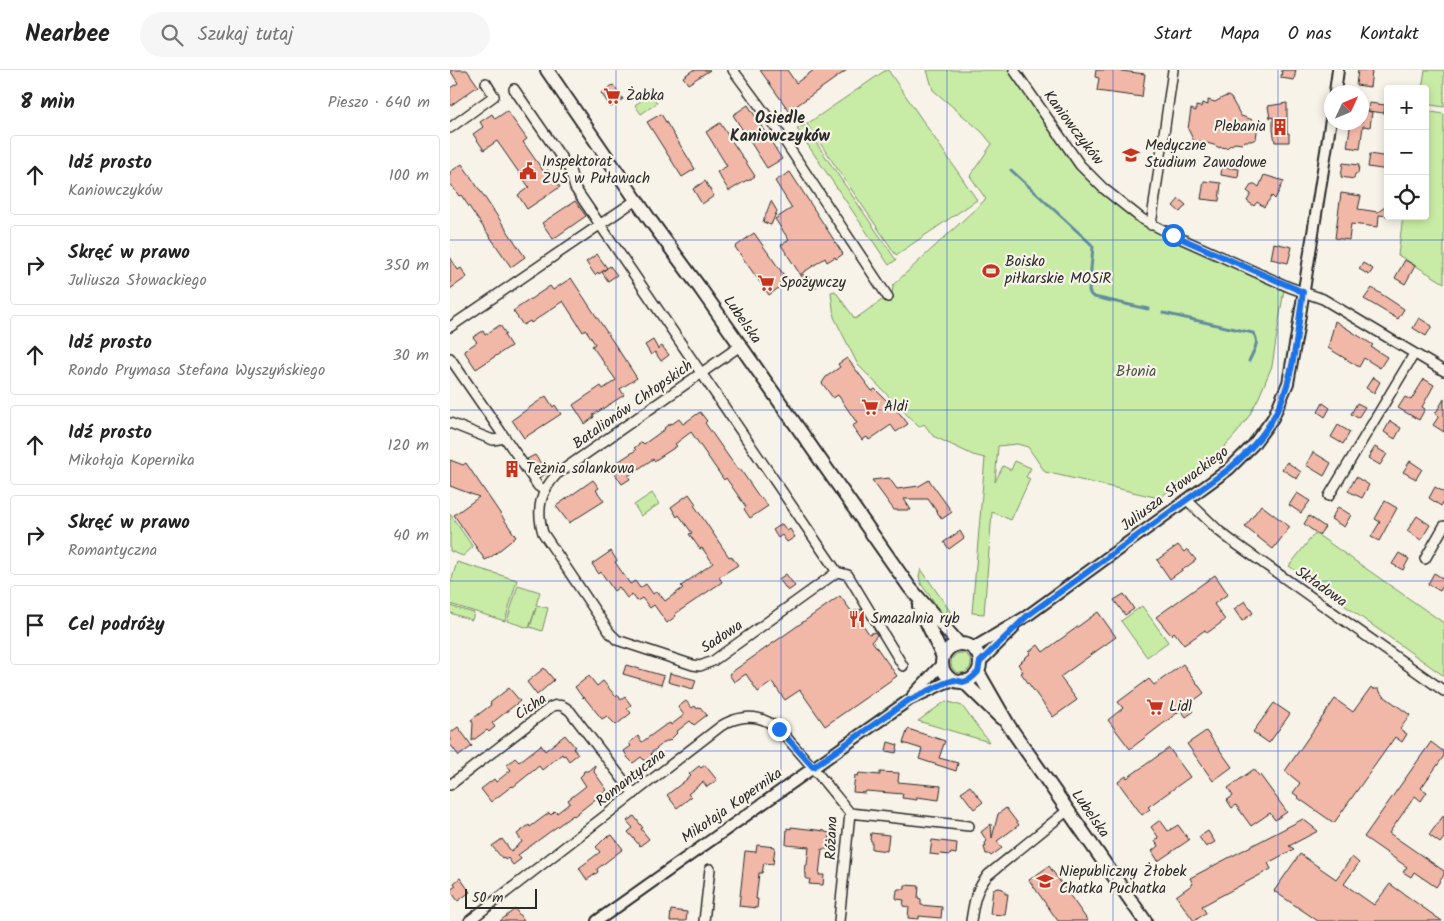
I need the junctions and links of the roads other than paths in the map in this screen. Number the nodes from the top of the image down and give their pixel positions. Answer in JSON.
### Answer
{"nodes":[{"id":1,"x":547,"y":70,"type":"edge"},
{"id":2,"x":733,"y":70,"type":"edge"},
{"id":3,"x":1173,"y":70,"type":"edge"},
{"id":4,"x":1338,"y":70,"type":"edge"},
{"id":5,"x":1016,"y":72,"type":"edge"},
{"id":6,"x":486,"y":83,"type":"dead end"},
{"id":7,"x":1336,"y":85,"type":"edge"},
{"id":8,"x":514,"y":90,"type":"dead end"},
{"id":9,"x":450,"y":128,"type":"edge"},
{"id":10,"x":1329,"y":130,"type":"edge"},
{"id":11,"x":636,"y":200,"type":"junction"},
{"id":12,"x":600,"y":225,"type":"junction"},
{"id":13,"x":1151,"y":225,"type":"junction"},
{"id":14,"x":1303,"y":292,"type":"junction"},
{"id":15,"x":888,"y":297,"type":"dead end"},
{"id":16,"x":450,"y":327,"type":"edge"},
{"id":17,"x":740,"y":346,"type":"junction"},
{"id":18,"x":1414,"y":354,"type":"junction"},
{"id":19,"x":450,"y":358,"type":"edge"},
{"id":20,"x":1444,"y":371,"type":"edge"},
{"id":21,"x":702,"y":374,"type":"junction"},
{"id":22,"x":450,"y":423,"type":"edge"},
{"id":23,"x":505,"y":438,"type":"junction"},
{"id":24,"x":544,"y":490,"type":"junction"},
{"id":25,"x":1329,"y":496,"type":"dead end"},
{"id":26,"x":1187,"y":500,"type":"junction"},
{"id":27,"x":1444,"y":526,"type":"edge"},
{"id":28,"x":1424,"y":559,"type":"dead end"},
{"id":29,"x":837,"y":572,"type":"junction"},
{"id":30,"x":910,"y":588,"type":"junction"},
{"id":31,"x":1027,"y":616,"type":"junction"},
{"id":32,"x":958,"y":644,"type":"junction"},
{"id":33,"x":973,"y":648,"type":"junction"},
{"id":34,"x":943,"y":660,"type":"junction"},
{"id":35,"x":904,"y":666,"type":"dead end"},
{"id":36,"x":979,"y":667,"type":"junction"},
{"id":37,"x":959,"y":681,"type":"junction"},
{"id":38,"x":1444,"y":690,"type":"edge"},
{"id":39,"x":909,"y":700,"type":"junction"},
{"id":40,"x":1009,"y":726,"type":"junction"},
{"id":41,"x":813,"y":767,"type":"junction"},
{"id":42,"x":450,"y":785,"type":"edge"},
{"id":43,"x":634,"y":794,"type":"junction"},
{"id":44,"x":1068,"y":810,"type":"junction"},
{"id":45,"x":850,"y":813,"type":"junction"},
{"id":46,"x":968,"y":826,"type":"dead end"},
{"id":47,"x":710,"y":869,"type":"dead end"},
{"id":48,"x":468,"y":921,"type":"edge"},
{"id":49,"x":597,"y":921,"type":"edge"},
{"id":50,"x":704,"y":921,"type":"edge"},
{"id":51,"x":839,"y":921,"type":"edge"},
{"id":52,"x":971,"y":921,"type":"edge"},
{"id":53,"x":1145,"y":921,"type":"edge"}],
"edges":[{"from":1,"to":11,"type":"main road","name":"Lubelska"},
{"from":2,"to":15,"type":"street"},
{"from":3,"to":13,"type":"street"},
{"from":4,"to":7,"type":"street"},
{"from":5,"to":13,"type":"street","name":"Kaniowczyków"},
{"from":6,"to":9,"type":"street"},
{"from":8,"to":12,"type":"street"},
{"from":10,"to":14,"type":"street","name":"Juliusza Słowackiego"},
{"from":11,"to":12,"type":"street"},
{"from":11,"to":17,"type":"main road","name":"Lubelska"},
{"from":12,"to":16,"type":"street"},
{"from":12,"to":21,"type":"street"},
{"from":13,"to":14,"type":"street","name":"Kaniowczyków"},
{"from":14,"to":18,"type":"street","name":"Kaniowczyków"},
{"from":14,"to":26,"type":"street","name":"Juliusza Słowackiego"},
{"from":17,"to":21,"type":"street","name":"Batalionów Chłopskich"},
{"from":17,"to":30,"type":"main road","name":"Lubelska"},
{"from":18,"to":20,"type":"street","name":"Kaniowczyków"},
{"from":18,"to":25,"type":"street"},
{"from":19,"to":23,"type":"street"},
{"from":21,"to":24,"type":"street","name":"Batalionów Chłopskich"},
{"from":21,"to":29,"type":"street"},
{"from":22,"to":23,"type":"street"},
{"from":23,"to":24,"type":"street"},
{"from":24,"to":29,"type":"street","name":"Sadowa"},
{"from":26,"to":31,"type":"street","name":"Juliusza Słowackiego"},
{"from":26,"to":38,"type":"street","name":"Składowa"},
{"from":27,"to":28,"type":"street"},
{"from":29,"to":35,"type":"street"},
{"from":30,"to":32,"type":"main road","name":"Lubelska"},
{"from":30,"to":34,"type":"main road","name":"Lubelska"},
{"from":31,"to":33,"type":"street","name":"Juliusza Słowackiego"},
{"from":31,"to":36,"type":"street","name":"Juliusza Słowackiego"},
{"from":32,"to":33,"type":"main road"},
{"from":32,"to":34,"type":"main road"},
{"from":33,"to":36,"type":"main road"},
{"from":34,"to":37,"type":"main road"},
{"from":34,"to":39,"type":"street","name":"Mikołaja Kopernika"},
{"from":36,"to":37,"type":"main road"},
{"from":36,"to":40,"type":"main road","name":"Lubelska"},
{"from":37,"to":39,"type":"street","name":"Mikołaja Kopernika"},
{"from":37,"to":40,"type":"main road","name":"Lubelska"},
{"from":39,"to":41,"type":"street","name":"Mikołaja Kopernika"},
{"from":40,"to":44,"type":"main road","name":"Lubelska"},
{"from":41,"to":43,"type":"street","name":"Romantyczna"},
{"from":41,"to":45,"type":"street","name":"Różana"},
{"from":41,"to":49,"type":"street","name":"Mikołaja Kopernika"},
{"from":42,"to":43,"type":"street","name":"Cicha"},
{"from":43,"to":48,"type":"street","name":"Romantyczna"},
{"from":44,"to":52,"type":"street"},
{"from":44,"to":53,"type":"main road","name":"Lubelska"},
{"from":45,"to":46,"type":"street"},
{"from":45,"to":51,"type":"street","name":"Różana"},
{"from":47,"to":50,"type":"street"}]}
